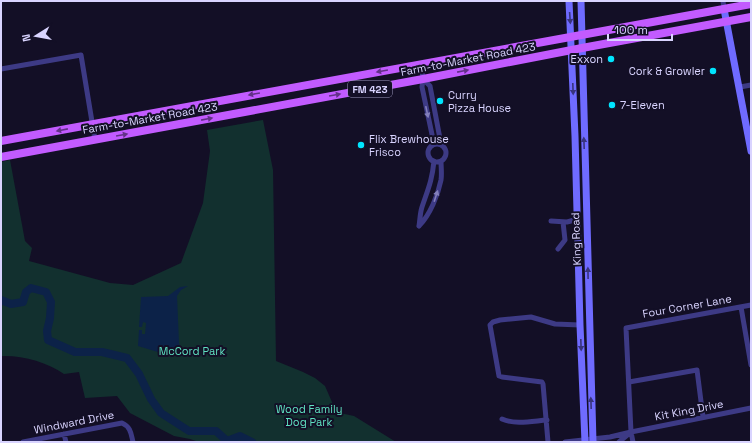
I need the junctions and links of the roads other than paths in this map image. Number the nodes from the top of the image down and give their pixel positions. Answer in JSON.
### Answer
{"nodes":[{"id":1,"x":569,"y":1,"type":"edge"},
{"id":2,"x":581,"y":1,"type":"edge"},
{"id":3,"x":751,"y":4,"type":"edge"},
{"id":4,"x":723,"y":5,"type":"edge"},
{"id":5,"x":751,"y":17,"type":"edge"},
{"id":6,"x":726,"y":22,"type":"junction"},
{"id":7,"x":583,"y":34,"type":"junction"},
{"id":8,"x":571,"y":36,"type":"junction"},
{"id":9,"x":582,"y":48,"type":"junction"},
{"id":10,"x":572,"y":50,"type":"junction"},
{"id":11,"x":421,"y":64,"type":"junction"},
{"id":12,"x":1,"y":69,"type":"edge"},
{"id":13,"x":423,"y":79,"type":"junction"},
{"id":14,"x":751,"y":85,"type":"edge"},
{"id":15,"x":740,"y":87,"type":"junction"},
{"id":16,"x":583,"y":114,"type":"junction"},
{"id":17,"x":574,"y":115,"type":"junction"},
{"id":18,"x":92,"y":124,"type":"junction"},
{"id":19,"x":95,"y":140,"type":"junction"},
{"id":20,"x":1,"y":141,"type":"edge"},
{"id":21,"x":434,"y":144,"type":"junction"},
{"id":22,"x":441,"y":144,"type":"junction"},
{"id":23,"x":751,"y":151,"type":"edge"},
{"id":24,"x":1,"y":157,"type":"edge"},
{"id":25,"x":441,"y":161,"type":"junction"},
{"id":26,"x":434,"y":162,"type":"junction"},
{"id":27,"x":587,"y":219,"type":"junction"},
{"id":28,"x":578,"y":220,"type":"junction"},
{"id":29,"x":552,"y":221,"type":"dead end"},
{"id":30,"x":563,"y":222,"type":"junction"},
{"id":31,"x":558,"y":249,"type":"dead end"},
{"id":32,"x":751,"y":305,"type":"edge"},
{"id":33,"x":741,"y":307,"type":"junction"},
{"id":34,"x":580,"y":325,"type":"junction"},
{"id":35,"x":589,"y":325,"type":"junction"},
{"id":36,"x":751,"y":365,"type":"edge"},
{"id":37,"x":629,"y":382,"type":"junction"},
{"id":38,"x":751,"y":408,"type":"edge"},
{"id":39,"x":703,"y":417,"type":"junction"},
{"id":40,"x":502,"y":419,"type":"dead end"},
{"id":41,"x":547,"y":420,"type":"junction"},
{"id":42,"x":631,"y":432,"type":"junction"},
{"id":43,"x":64,"y":434,"type":"junction"},
{"id":44,"x":585,"y":441,"type":"edge"},
{"id":45,"x":593,"y":441,"type":"edge"},
{"id":46,"x":23,"y":442,"type":"edge"},
{"id":47,"x":66,"y":442,"type":"edge"},
{"id":48,"x":133,"y":442,"type":"edge"},
{"id":49,"x":548,"y":442,"type":"edge"},
{"id":50,"x":565,"y":442,"type":"edge"},
{"id":51,"x":619,"y":442,"type":"edge"},
{"id":52,"x":633,"y":442,"type":"edge"}],
"edges":[{"from":1,"to":8,"type":"street","name":"King Road","one_way":true},
{"from":2,"to":7,"type":"street","name":"King Road"},
{"from":3,"to":4,"type":"main road","name":"Farm-to-Market Road 423","number":"FM 423"},
{"from":4,"to":6,"type":"street"},
{"from":4,"to":7,"type":"main road","name":"Farm-to-Market Road 423","number":"FM 423"},
{"from":5,"to":6,"type":"main road","name":"Farm-to-Market Road 423","number":"FM 423"},
{"from":6,"to":9,"type":"main road","name":"Farm-to-Market Road 423","number":"FM 423"},
{"from":6,"to":15,"type":"street"},
{"from":7,"to":8,"type":"main road","name":"Farm-to-Market Road 423","number":"FM 423"},
{"from":7,"to":9,"type":"street","name":"King Road"},
{"from":8,"to":10,"type":"street","name":"King Road"},
{"from":8,"to":11,"type":"main road","name":"Farm-to-Market Road 423","number":"FM 423"},
{"from":9,"to":10,"type":"main road","name":"Farm-to-Market Road 423","number":"FM 423"},
{"from":9,"to":16,"type":"street","name":"King Road"},
{"from":13,"to":10,"type":"main road","name":"Farm-to-Market Road 423","number":"FM 423","one_way":true},
{"from":10,"to":17,"type":"street","name":"King Road","one_way":true},
{"from":11,"to":13,"type":"street"},
{"from":11,"to":18,"type":"main road","name":"Farm-to-Market Road 423","number":"FM 423","one_way":true},
{"from":12,"to":18,"type":"street"},
{"from":19,"to":13,"type":"main road","name":"Farm-to-Market Road 423","number":"FM 423","one_way":true},
{"from":13,"to":21,"type":"street","one_way":true},
{"from":13,"to":22,"type":"street"},
{"from":14,"to":15,"type":"street"},
{"from":15,"to":23,"type":"street"},
{"from":16,"to":17,"type":"street"},
{"from":27,"to":16,"type":"street","name":"King Road","one_way":true},
{"from":17,"to":28,"type":"street","name":"King Road"},
{"from":18,"to":19,"type":"street"},
{"from":18,"to":20,"type":"main road","name":"Farm-to-Market Road 423","number":"FM 423","one_way":true},
{"from":19,"to":24,"type":"main road","name":"Farm-to-Market Road 423","number":"FM 423"},
{"from":21,"to":22,"type":"street"},
{"from":21,"to":26,"type":"street"},
{"from":22,"to":25,"type":"street"},
{"from":25,"to":26,"type":"street"},
{"from":26,"to":25,"type":"street","one_way":true},
{"from":27,"to":28,"type":"street"},
{"from":35,"to":27,"type":"street","name":"King Road","one_way":true},
{"from":28,"to":30,"type":"street"},
{"from":28,"to":34,"type":"street","name":"King Road"},
{"from":29,"to":30,"type":"street"},
{"from":30,"to":31,"type":"street"},
{"from":32,"to":33,"type":"street","name":"Four Corner Lane"},
{"from":33,"to":36,"type":"street"},
{"from":33,"to":37,"type":"street","name":"Four Corner Lane"},
{"from":34,"to":35,"type":"street"},
{"from":34,"to":41,"type":"street"},
{"from":34,"to":44,"type":"street","name":"King Road","one_way":true},
{"from":45,"to":35,"type":"street","name":"King Road","one_way":true},
{"from":37,"to":39,"type":"street"},
{"from":37,"to":42,"type":"street"},
{"from":38,"to":39,"type":"street","name":"Kit King Drive"},
{"from":39,"to":42,"type":"street","name":"Kit King Drive"},
{"from":40,"to":41,"type":"street"},
{"from":41,"to":49,"type":"street"},
{"from":42,"to":45,"type":"street","name":"Kit King Drive"},
{"from":42,"to":51,"type":"street","name":"Kit King Drive"},
{"from":42,"to":52,"type":"street"},
{"from":43,"to":46,"type":"street","name":"Windward Drive"},
{"from":43,"to":47,"type":"street"},
{"from":43,"to":48,"type":"street","name":"Windward Drive"},
{"from":44,"to":45,"type":"street","name":"Kit King Drive"},
{"from":44,"to":50,"type":"street","name":"Kit King Drive"}]}
